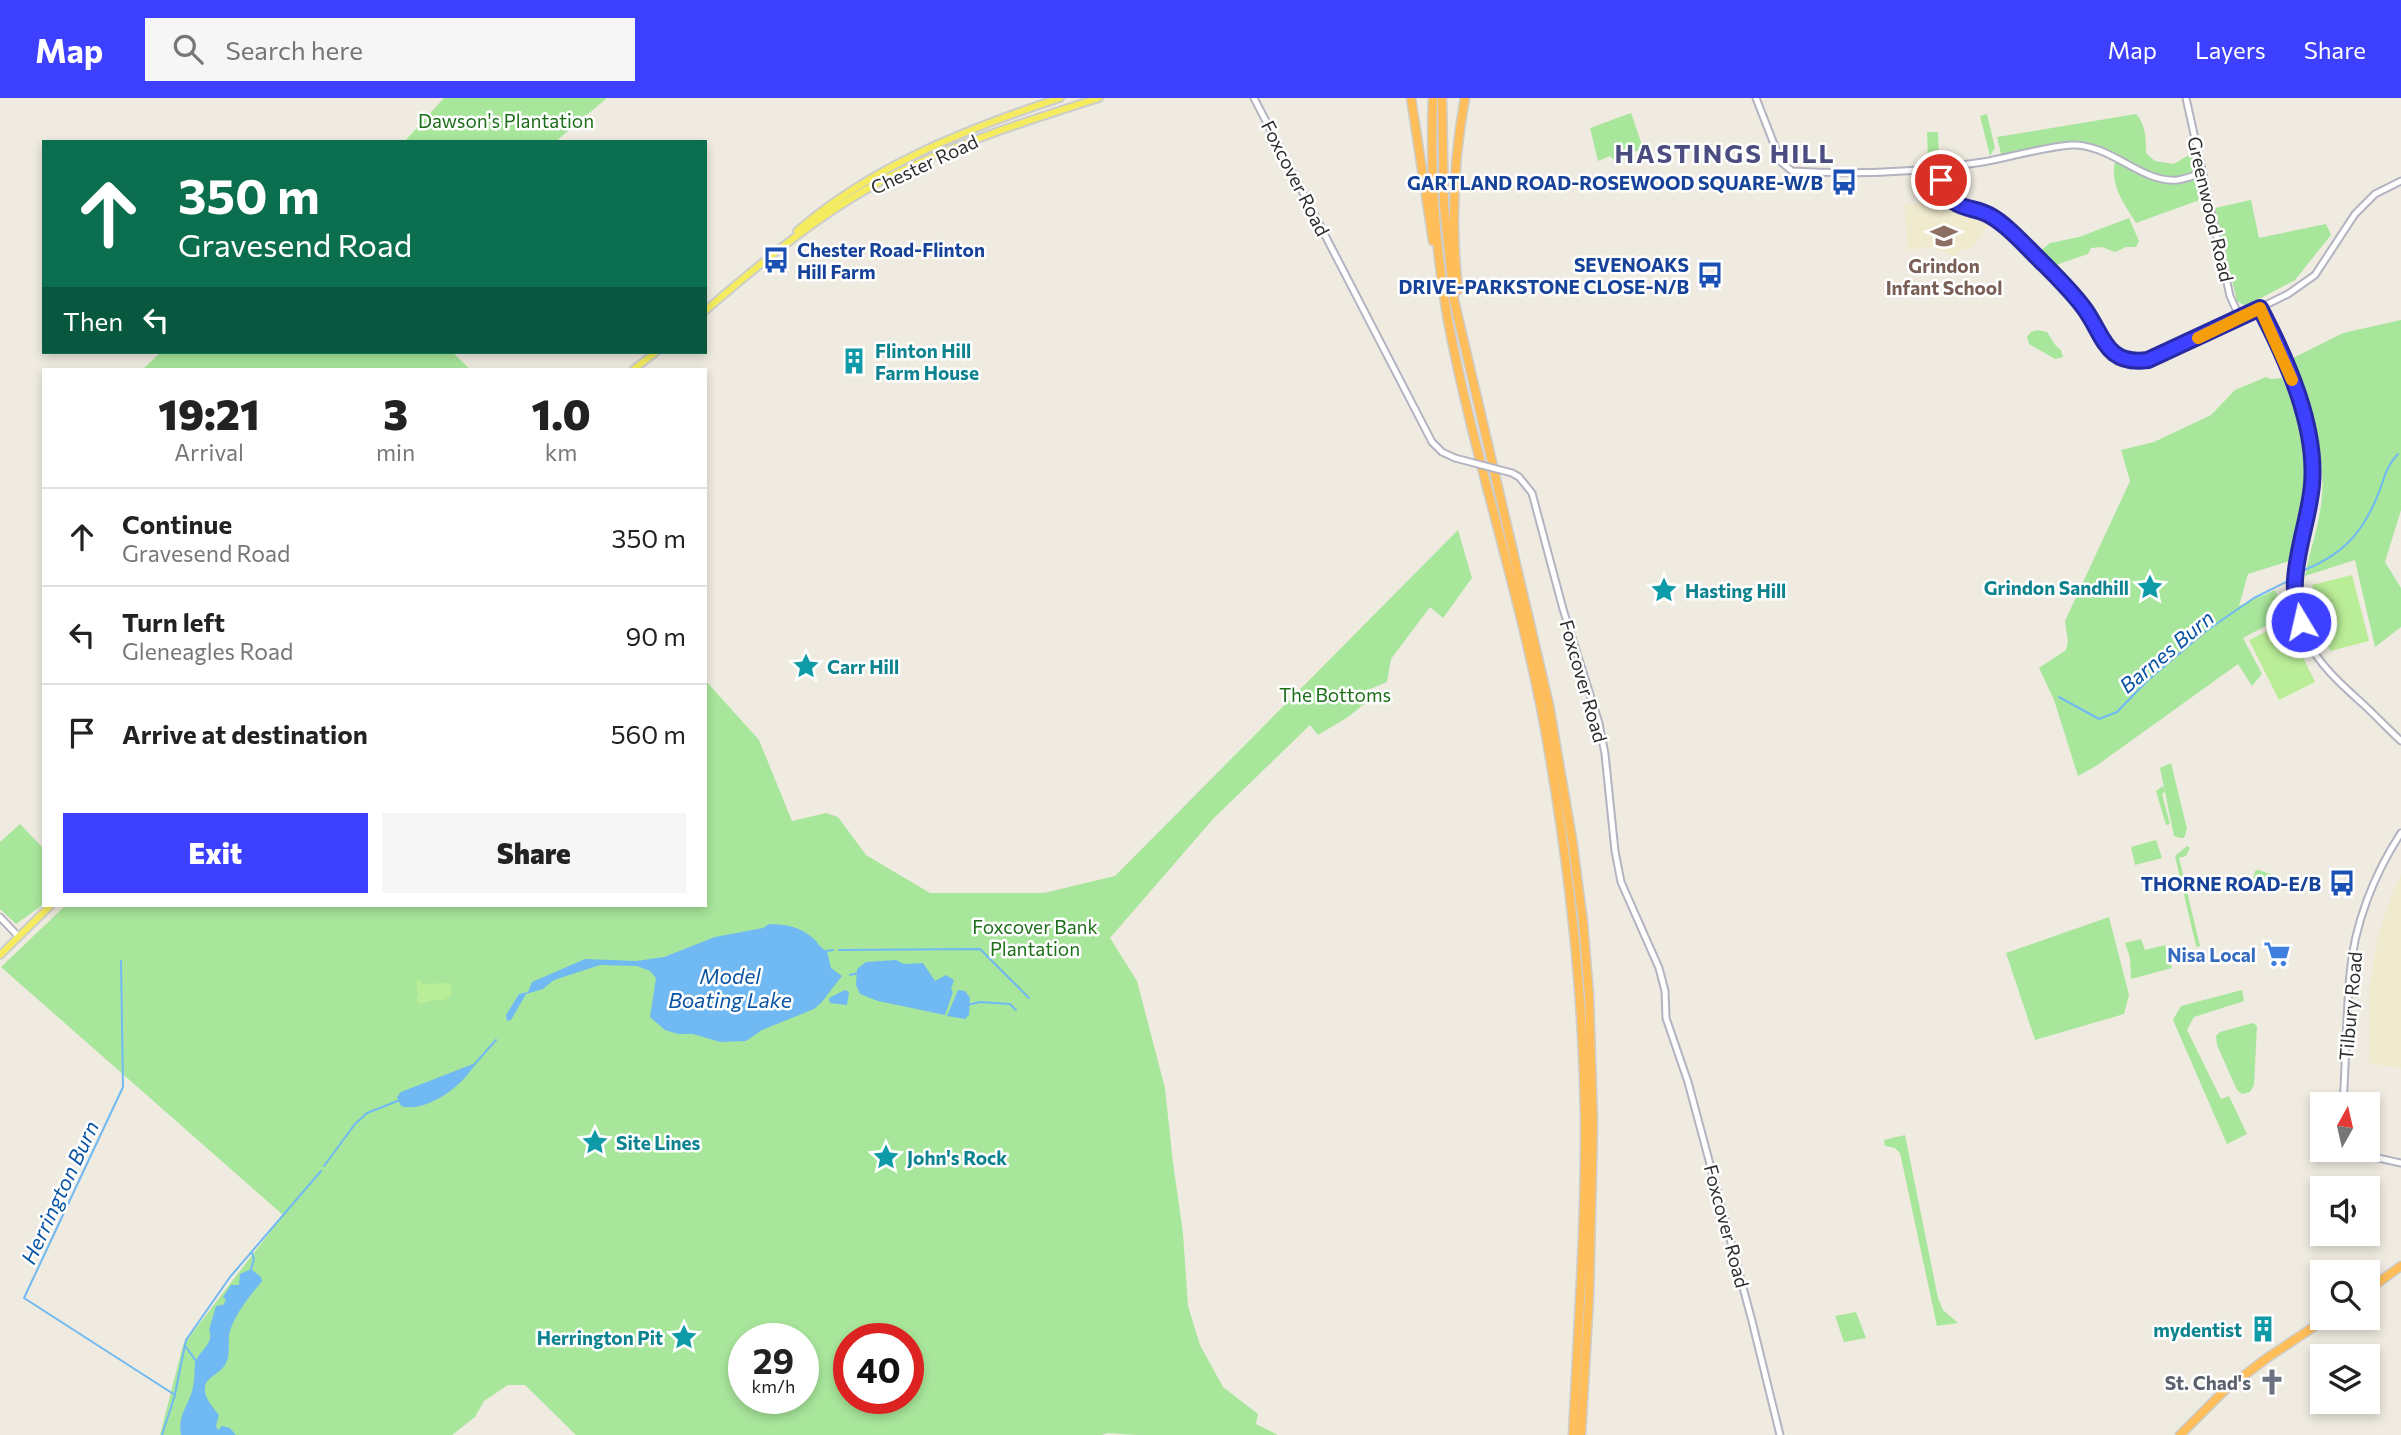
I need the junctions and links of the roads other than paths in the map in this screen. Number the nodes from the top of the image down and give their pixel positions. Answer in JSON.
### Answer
{"nodes":[{"id":1,"x":1060,"y":98,"type":"edge"},
{"id":2,"x":1099,"y":98,"type":"edge"},
{"id":3,"x":1254,"y":98,"type":"edge"},
{"id":4,"x":1411,"y":98,"type":"edge"},
{"id":5,"x":1433,"y":98,"type":"edge"},
{"id":6,"x":1442,"y":98,"type":"edge"},
{"id":7,"x":1465,"y":98,"type":"edge"},
{"id":8,"x":1756,"y":98,"type":"edge"},
{"id":9,"x":2186,"y":98,"type":"edge"},
{"id":10,"x":1940,"y":167,"type":"junction"},
{"id":11,"x":2203,"y":173,"type":"junction"},
{"id":12,"x":2401,"y":181,"type":"edge"},
{"id":13,"x":764,"y":261,"type":"junction"},
{"id":14,"x":2260,"y":308,"type":"junction"},
{"id":15,"x":707,"y":309,"type":"edge"},
{"id":16,"x":1448,"y":316,"type":"junction"},
{"id":17,"x":2240,"y":318,"type":"junction"},
{"id":18,"x":1465,"y":352,"type":"junction"},
{"id":19,"x":653,"y":354,"type":"edge"},
{"id":20,"x":635,"y":368,"type":"edge"},
{"id":21,"x":2401,"y":741,"type":"edge"},
{"id":22,"x":2401,"y":833,"type":"edge"},
{"id":23,"x":49,"y":907,"type":"edge"},
{"id":24,"x":0,"y":917,"type":"edge"},
{"id":25,"x":18,"y":936,"type":"junction"},
{"id":26,"x":0,"y":955,"type":"edge"},
{"id":27,"x":2344,"y":1092,"type":"edge"},
{"id":28,"x":2380,"y":1158,"type":"edge"},
{"id":29,"x":2401,"y":1163,"type":"edge"},
{"id":30,"x":2401,"y":1266,"type":"edge"},
{"id":31,"x":2380,"y":1281,"type":"edge"},
{"id":32,"x":2310,"y":1330,"type":"edge"},
{"id":33,"x":1573,"y":1435,"type":"edge"},
{"id":34,"x":1581,"y":1435,"type":"edge"},
{"id":35,"x":1780,"y":1435,"type":"edge"},
{"id":36,"x":2180,"y":1435,"type":"edge"}],
"edges":[{"from":1,"to":13,"type":"main road","name":"Chester Road"},
{"from":2,"to":13,"type":"main road","name":"Chester Road"},
{"from":3,"to":35,"type":"street","name":"Foxcover Road","bridge":true},
{"from":4,"to":16,"type":"highway"},
{"from":5,"to":16,"type":"highway"},
{"from":6,"to":18,"type":"highway"},
{"from":7,"to":18,"type":"highway"},
{"from":8,"to":10,"type":"street"},
{"from":9,"to":11,"type":"street","name":"Greenwood Road"},
{"from":10,"to":11,"type":"street"},
{"from":10,"to":17,"type":"street"},
{"from":11,"to":17,"type":"street","name":"Greenwood Road"},
{"from":12,"to":14,"type":"street"},
{"from":13,"to":15,"type":"main road","name":"Chester Road"},
{"from":14,"to":17,"type":"street"},
{"from":14,"to":21,"type":"street"},
{"from":16,"to":33,"type":"highway"},
{"from":18,"to":34,"type":"highway"},
{"from":19,"to":20,"type":"main road"},
{"from":22,"to":27,"type":"street","name":"Tilbury Road"},
{"from":23,"to":25,"type":"main road"},
{"from":24,"to":25,"type":"street"},
{"from":25,"to":26,"type":"main road"},
{"from":28,"to":29,"type":"street"},
{"from":30,"to":31,"type":"highway"},
{"from":32,"to":36,"type":"highway"}]}
